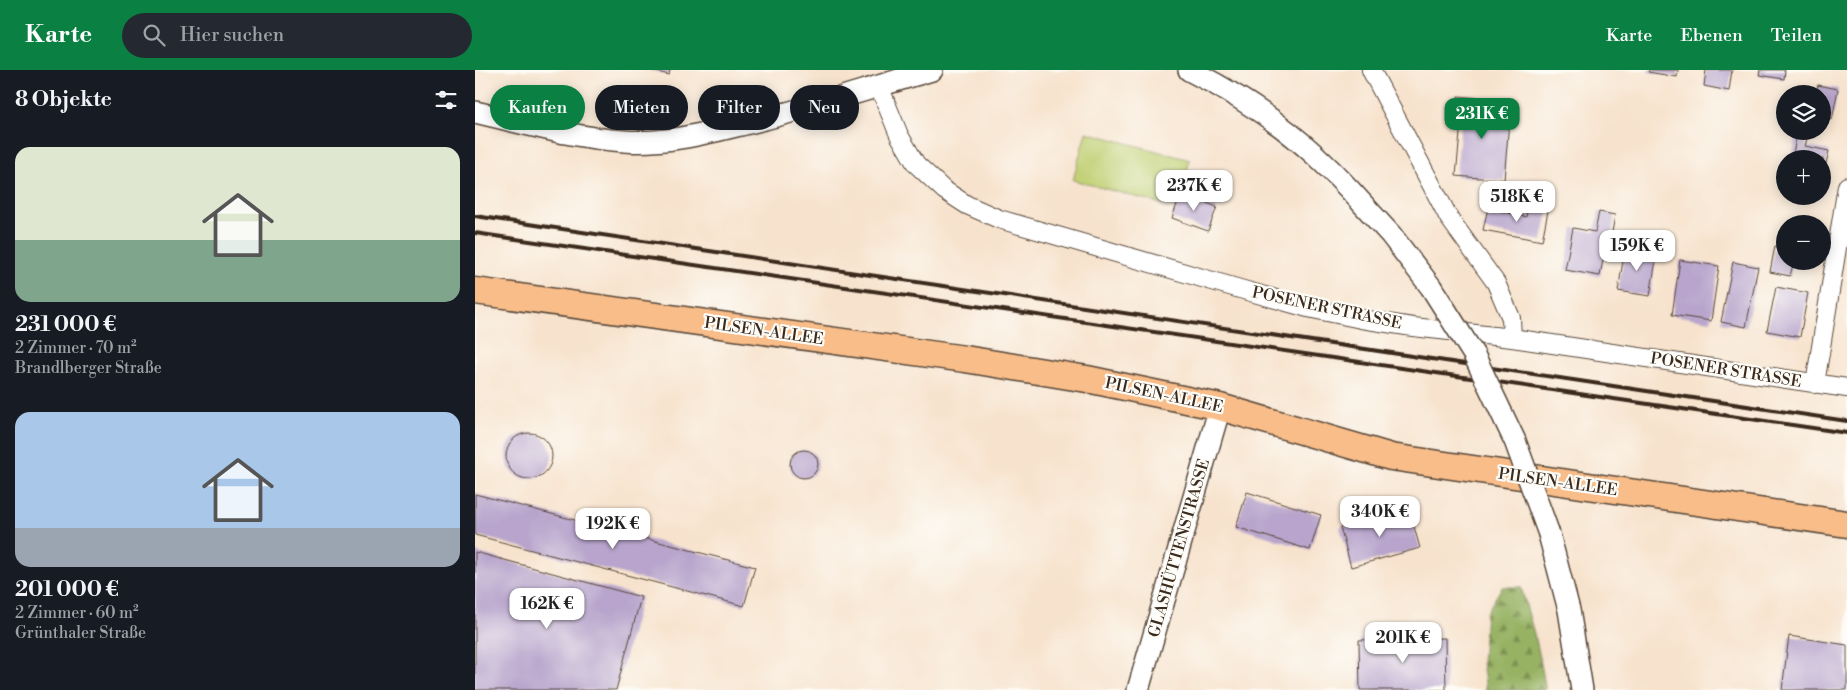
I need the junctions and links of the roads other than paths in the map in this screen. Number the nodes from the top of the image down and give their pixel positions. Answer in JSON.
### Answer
{"nodes":[{"id":1,"x":932,"y":70,"type":"edge"},
{"id":2,"x":1189,"y":70,"type":"edge"},
{"id":3,"x":1371,"y":70,"type":"edge"},
{"id":4,"x":877,"y":78,"type":"edge"},
{"id":5,"x":475,"y":112,"type":"edge"},
{"id":6,"x":1847,"y":186,"type":"edge"},
{"id":7,"x":475,"y":291,"type":"edge"},
{"id":8,"x":1512,"y":338,"type":"junction"},
{"id":9,"x":1815,"y":384,"type":"junction"},
{"id":10,"x":1847,"y":388,"type":"edge"},
{"id":11,"x":1220,"y":407,"type":"junction"},
{"id":12,"x":1847,"y":524,"type":"edge"},
{"id":13,"x":1139,"y":690,"type":"edge"},
{"id":14,"x":1582,"y":690,"type":"edge"}],
"edges":[{"from":1,"to":4,"type":"street"},
{"from":2,"to":14,"type":"street","bridge":true},
{"from":3,"to":8,"type":"street"},
{"from":4,"to":5,"type":"street"},
{"from":4,"to":8,"type":"street","name":"POSENER STRASSE"},
{"from":6,"to":9,"type":"street"},
{"from":7,"to":11,"type":"main road","name":"PILSEN-ALLEE"},
{"from":8,"to":9,"type":"street","name":"POSENER STRASSE"},
{"from":9,"to":10,"type":"street","name":"POSENER STRASSE"},
{"from":11,"to":12,"type":"main road","name":"PILSEN-ALLEE"},
{"from":11,"to":13,"type":"street","name":"GLASHÜTTENSTRASSE"}]}
